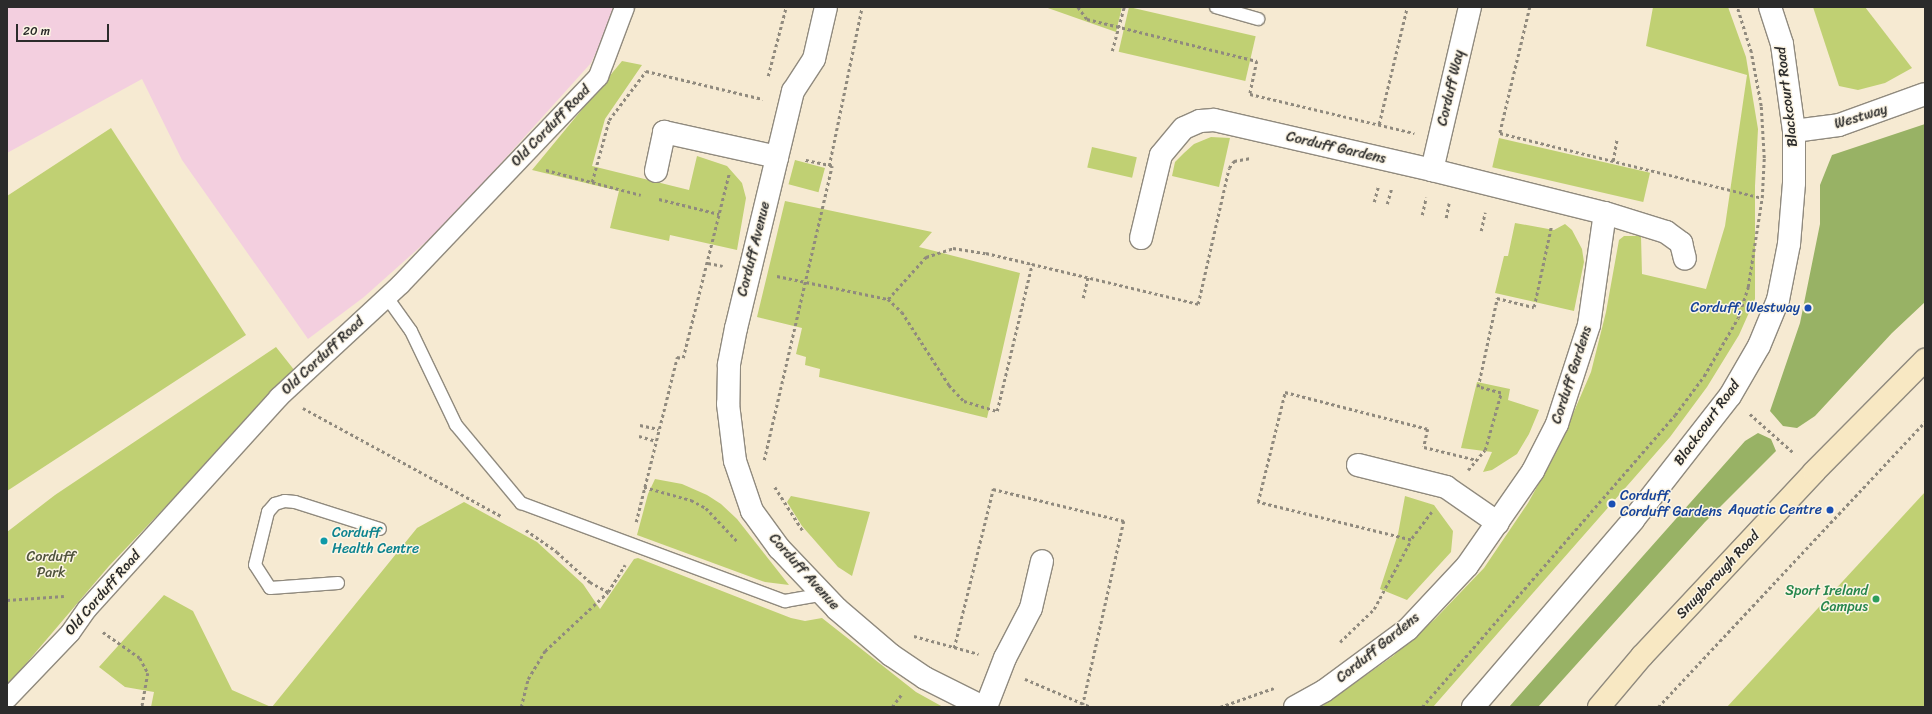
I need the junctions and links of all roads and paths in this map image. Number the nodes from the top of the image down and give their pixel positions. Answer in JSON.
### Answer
{"nodes":[{"id":1,"x":624,"y":7,"type":"edge"},
{"id":2,"x":786,"y":7,"type":"edge"},
{"id":3,"x":826,"y":7,"type":"edge"},
{"id":4,"x":862,"y":7,"type":"edge"},
{"id":5,"x":1078,"y":7,"type":"edge"},
{"id":6,"x":1124,"y":7,"type":"edge"},
{"id":7,"x":1154,"y":7,"type":"edge"},
{"id":8,"x":1159,"y":7,"type":"edge"},
{"id":9,"x":1216,"y":7,"type":"edge"},
{"id":10,"x":1407,"y":7,"type":"edge"},
{"id":11,"x":1470,"y":7,"type":"edge"},
{"id":12,"x":1530,"y":7,"type":"edge"},
{"id":13,"x":1737,"y":7,"type":"edge"},
{"id":14,"x":1770,"y":7,"type":"edge"},
{"id":15,"x":1258,"y":19,"type":"dead end"},
{"id":16,"x":1119,"y":26,"type":"junction"},
{"id":17,"x":1112,"y":51,"type":"dead end"},
{"id":18,"x":766,"y":85,"type":"dead end"},
{"id":19,"x":764,"y":92,"type":"dead end"},
{"id":20,"x":1925,"y":94,"type":"edge"},
{"id":21,"x":1379,"y":124,"type":"junction"},
{"id":22,"x":1794,"y":131,"type":"junction"},
{"id":23,"x":1618,"y":138,"type":"dead end"},
{"id":24,"x":1439,"y":139,"type":"junction"},
{"id":25,"x":736,"y":148,"type":"junction"},
{"id":26,"x":778,"y":156,"type":"junction"},
{"id":27,"x":1253,"y":158,"type":"dead end"},
{"id":28,"x":1613,"y":161,"type":"junction"},
{"id":29,"x":830,"y":166,"type":"junction"},
{"id":30,"x":546,"y":170,"type":"dead end"},
{"id":31,"x":1432,"y":170,"type":"junction"},
{"id":32,"x":656,"y":171,"type":"dead end"},
{"id":33,"x":592,"y":182,"type":"junction"},
{"id":34,"x":1370,"y":185,"type":"dead end"},
{"id":35,"x":1378,"y":187,"type":"junction"},
{"id":36,"x":1391,"y":190,"type":"junction"},
{"id":37,"x":1398,"y":191,"type":"dead end"},
{"id":38,"x":646,"y":196,"type":"dead end"},
{"id":39,"x":1419,"y":196,"type":"dead end"},
{"id":40,"x":653,"y":198,"type":"dead end"},
{"id":41,"x":1426,"y":198,"type":"junction"},
{"id":42,"x":1762,"y":198,"type":"junction"},
{"id":43,"x":1434,"y":199,"type":"dead end"},
{"id":44,"x":1441,"y":201,"type":"dead end"},
{"id":45,"x":1374,"y":202,"type":"dead end"},
{"id":46,"x":1449,"y":203,"type":"junction"},
{"id":47,"x":1387,"y":204,"type":"dead end"},
{"id":48,"x":1456,"y":204,"type":"dead end"},
{"id":49,"x":1478,"y":209,"type":"dead end"},
{"id":50,"x":1485,"y":210,"type":"junction"},
{"id":51,"x":1493,"y":212,"type":"dead end"},
{"id":52,"x":1606,"y":213,"type":"junction"},
{"id":53,"x":719,"y":214,"type":"junction"},
{"id":54,"x":1422,"y":215,"type":"dead end"},
{"id":55,"x":1446,"y":218,"type":"dead end"},
{"id":56,"x":1544,"y":224,"type":"dead end"},
{"id":57,"x":1481,"y":231,"type":"dead end"},
{"id":58,"x":1141,"y":238,"type":"dead end"},
{"id":59,"x":1685,"y":259,"type":"dead end"},
{"id":60,"x":708,"y":263,"type":"junction"},
{"id":61,"x":1032,"y":264,"type":"junction"},
{"id":62,"x":748,"y":271,"type":"junction"},
{"id":63,"x":1088,"y":277,"type":"junction"},
{"id":64,"x":807,"y":281,"type":"junction"},
{"id":65,"x":386,"y":296,"type":"junction"},
{"id":66,"x":1083,"y":298,"type":"dead end"},
{"id":67,"x":888,"y":299,"type":"junction"},
{"id":68,"x":1925,"y":360,"type":"edge"},
{"id":69,"x":281,"y":395,"type":"junction"},
{"id":70,"x":1730,"y":396,"type":"junction"},
{"id":71,"x":1925,"y":422,"type":"edge"},
{"id":72,"x":640,"y":425,"type":"dead end"},
{"id":73,"x":659,"y":429,"type":"junction"},
{"id":74,"x":639,"y":436,"type":"dead end"},
{"id":75,"x":656,"y":441,"type":"junction"},
{"id":76,"x":765,"y":458,"type":"junction"},
{"id":77,"x":766,"y":464,"type":"dead end"},
{"id":78,"x":1358,"y":465,"type":"dead end"},
{"id":79,"x":763,"y":466,"type":"dead end"},
{"id":80,"x":1814,"y":472,"type":"junction"},
{"id":81,"x":772,"y":481,"type":"dead end"},
{"id":82,"x":1450,"y":491,"type":"junction"},
{"id":83,"x":691,"y":500,"type":"dead end"},
{"id":84,"x":505,"y":518,"type":"dead end"},
{"id":85,"x":1498,"y":523,"type":"junction"},
{"id":86,"x":518,"y":526,"type":"dead end"},
{"id":87,"x":380,"y":529,"type":"dead end"},
{"id":88,"x":1416,"y":531,"type":"dead end"},
{"id":89,"x":806,"y":534,"type":"dead end"},
{"id":90,"x":1411,"y":540,"type":"dead end"},
{"id":91,"x":1042,"y":561,"type":"dead end"},
{"id":92,"x":338,"y":583,"type":"dead end"},
{"id":93,"x":823,"y":594,"type":"junction"},
{"id":94,"x":7,"y":600,"type":"edge"},
{"id":95,"x":87,"y":608,"type":"junction"},
{"id":96,"x":909,"y":632,"type":"dead end"},
{"id":97,"x":1339,"y":644,"type":"dead end"},
{"id":98,"x":1002,"y":666,"type":"junction"},
{"id":99,"x":1276,"y":687,"type":"dead end"},
{"id":100,"x":901,"y":695,"type":"dead end"},
{"id":101,"x":7,"y":698,"type":"edge"},
{"id":102,"x":142,"y":707,"type":"edge"},
{"id":103,"x":521,"y":707,"type":"edge"},
{"id":104,"x":892,"y":707,"type":"edge"},
{"id":105,"x":984,"y":707,"type":"edge"},
{"id":106,"x":1091,"y":707,"type":"edge"},
{"id":107,"x":1220,"y":707,"type":"edge"},
{"id":108,"x":1295,"y":707,"type":"edge"},
{"id":109,"x":1422,"y":707,"type":"edge"},
{"id":110,"x":1473,"y":707,"type":"edge"},
{"id":111,"x":1599,"y":707,"type":"edge"},
{"id":112,"x":1658,"y":707,"type":"edge"}],
"edges":[{"from":1,"to":65,"type":"street","name":"Old Corduff Road"},
{"from":2,"to":18,"type":"path"},
{"from":3,"to":26,"type":"street","name":"Corduff Avenue"},
{"from":4,"to":29,"type":"path"},
{"from":5,"to":16,"type":"path"},
{"from":6,"to":16,"type":"path"},
{"from":7,"to":8,"type":"path"},
{"from":9,"to":15,"type":"lane"},
{"from":10,"to":21,"type":"path"},
{"from":11,"to":24,"type":"street","name":"Corduff Way"},
{"from":12,"to":28,"type":"path"},
{"from":13,"to":42,"type":"path"},
{"from":14,"to":22,"type":"street","name":"Blackcourt Road"},
{"from":16,"to":17,"type":"path"},
{"from":16,"to":21,"type":"path"},
{"from":19,"to":33,"type":"path"},
{"from":20,"to":22,"type":"street","name":"Westway"},
{"from":21,"to":24,"type":"path"},
{"from":22,"to":70,"type":"street","name":"Blackcourt Road"},
{"from":23,"to":28,"type":"path"},
{"from":24,"to":31,"type":"street","name":"Corduff Way"},
{"from":25,"to":26,"type":"street"},
{"from":25,"to":32,"type":"street"},
{"from":25,"to":53,"type":"path"},
{"from":26,"to":29,"type":"path"},
{"from":26,"to":62,"type":"street","name":"Corduff Avenue"},
{"from":27,"to":63,"type":"path"},
{"from":28,"to":42,"type":"path"},
{"from":29,"to":64,"type":"path"},
{"from":30,"to":33,"type":"path"},
{"from":31,"to":52,"type":"street","name":"Corduff Gardens"},
{"from":31,"to":58,"type":"street","name":"Corduff Gardens"},
{"from":33,"to":38,"type":"path"},
{"from":34,"to":35,"type":"path"},
{"from":35,"to":36,"type":"path"},
{"from":35,"to":45,"type":"path"},
{"from":36,"to":37,"type":"path"},
{"from":36,"to":47,"type":"path"},
{"from":39,"to":41,"type":"path"},
{"from":40,"to":53,"type":"path"},
{"from":41,"to":43,"type":"path"},
{"from":41,"to":54,"type":"path"},
{"from":42,"to":109,"type":"path"},
{"from":44,"to":46,"type":"path"},
{"from":46,"to":48,"type":"path"},
{"from":46,"to":55,"type":"path"},
{"from":49,"to":50,"type":"path"},
{"from":50,"to":51,"type":"path"},
{"from":50,"to":57,"type":"path"},
{"from":52,"to":59,"type":"street","name":"Corduff Gardens"},
{"from":52,"to":85,"type":"street","name":"Corduff Gardens"},
{"from":53,"to":60,"type":"path"},
{"from":56,"to":82,"type":"path"},
{"from":60,"to":62,"type":"path"},
{"from":60,"to":73,"type":"path"},
{"from":61,"to":63,"type":"path"},
{"from":61,"to":67,"type":"path"},
{"from":61,"to":67,"type":"path"},
{"from":62,"to":64,"type":"path"},
{"from":62,"to":93,"type":"street","name":"Corduff Avenue"},
{"from":63,"to":66,"type":"path"},
{"from":64,"to":67,"type":"path"},
{"from":64,"to":76,"type":"path"},
{"from":65,"to":69,"type":"street","name":"Old Corduff Road"},
{"from":65,"to":93,"type":"lane"},
{"from":68,"to":80,"type":"main road","name":"Snugborough Road"},
{"from":69,"to":84,"type":"path"},
{"from":69,"to":95,"type":"street","name":"Old Corduff Road"},
{"from":70,"to":80,"type":"path"},
{"from":70,"to":110,"type":"street","name":"Blackcourt Road"},
{"from":71,"to":112,"type":"path"},
{"from":72,"to":73,"type":"path"},
{"from":73,"to":75,"type":"path"},
{"from":74,"to":75,"type":"path"},
{"from":75,"to":83,"type":"path"},
{"from":76,"to":77,"type":"path"},
{"from":76,"to":79,"type":"path"},
{"from":78,"to":82,"type":"street"},
{"from":80,"to":111,"type":"main road","name":"Snugborough Road"},
{"from":81,"to":89,"type":"path"},
{"from":82,"to":85,"type":"street"},
{"from":82,"to":88,"type":"path"},
{"from":85,"to":108,"type":"street","name":"Corduff Gardens"},
{"from":86,"to":103,"type":"path"},
{"from":87,"to":92,"type":"lane"},
{"from":90,"to":97,"type":"path"},
{"from":91,"to":98,"type":"street","name":"Corduff Avenue"},
{"from":93,"to":105,"type":"street","name":"Corduff Avenue"},
{"from":94,"to":95,"type":"path"},
{"from":95,"to":101,"type":"street","name":"Old Corduff Road"},
{"from":95,"to":102,"type":"path"},
{"from":96,"to":98,"type":"path"},
{"from":98,"to":105,"type":"street","name":"Corduff Avenue"},
{"from":98,"to":106,"type":"path"},
{"from":99,"to":107,"type":"path"},
{"from":100,"to":104,"type":"path"}]}
